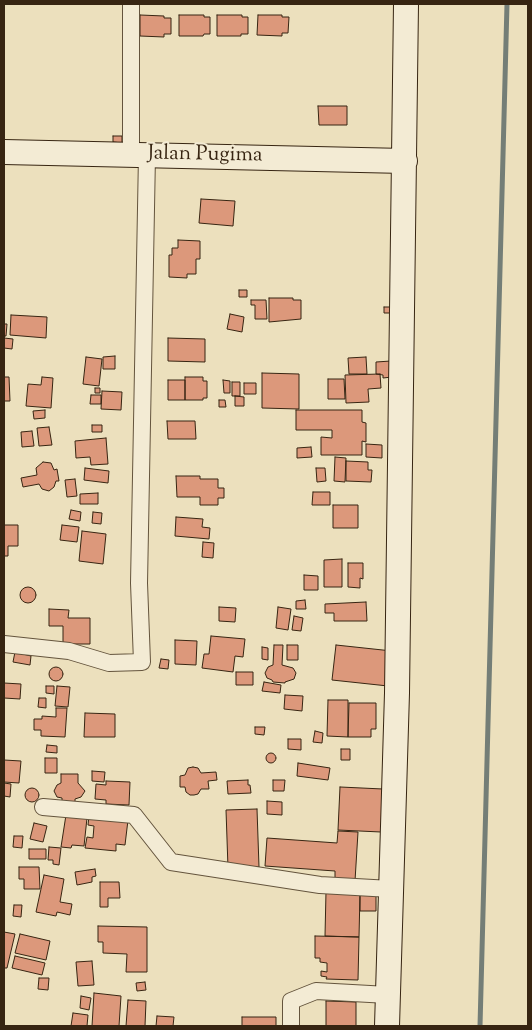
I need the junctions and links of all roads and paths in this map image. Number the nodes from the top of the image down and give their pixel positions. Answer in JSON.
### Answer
{"nodes":[{"id":1,"x":131,"y":4,"type":"edge"},
{"id":2,"x":406,"y":4,"type":"edge"},
{"id":3,"x":4,"y":152,"type":"edge"},
{"id":4,"x":139,"y":155,"type":"junction"},
{"id":5,"x":405,"y":160,"type":"junction"},
{"id":6,"x":4,"y":644,"type":"edge"},
{"id":7,"x":43,"y":807,"type":"dead end"},
{"id":8,"x":391,"y":889,"type":"junction"},
{"id":9,"x":388,"y":995,"type":"junction"},
{"id":10,"x":291,"y":1026,"type":"edge"},
{"id":11,"x":386,"y":1026,"type":"edge"}],
"edges":[{"from":1,"to":4,"type":"street"},
{"from":2,"to":5,"type":"main road"},
{"from":3,"to":4,"type":"main road","name":"Jalan Pugima"},
{"from":4,"to":5,"type":"main road","name":"Jalan Pugima"},
{"from":4,"to":6,"type":"street"},
{"from":5,"to":8,"type":"main road"},
{"from":7,"to":8,"type":"street"},
{"from":8,"to":9,"type":"main road"},
{"from":9,"to":10,"type":"street"},
{"from":9,"to":11,"type":"main road"}]}
